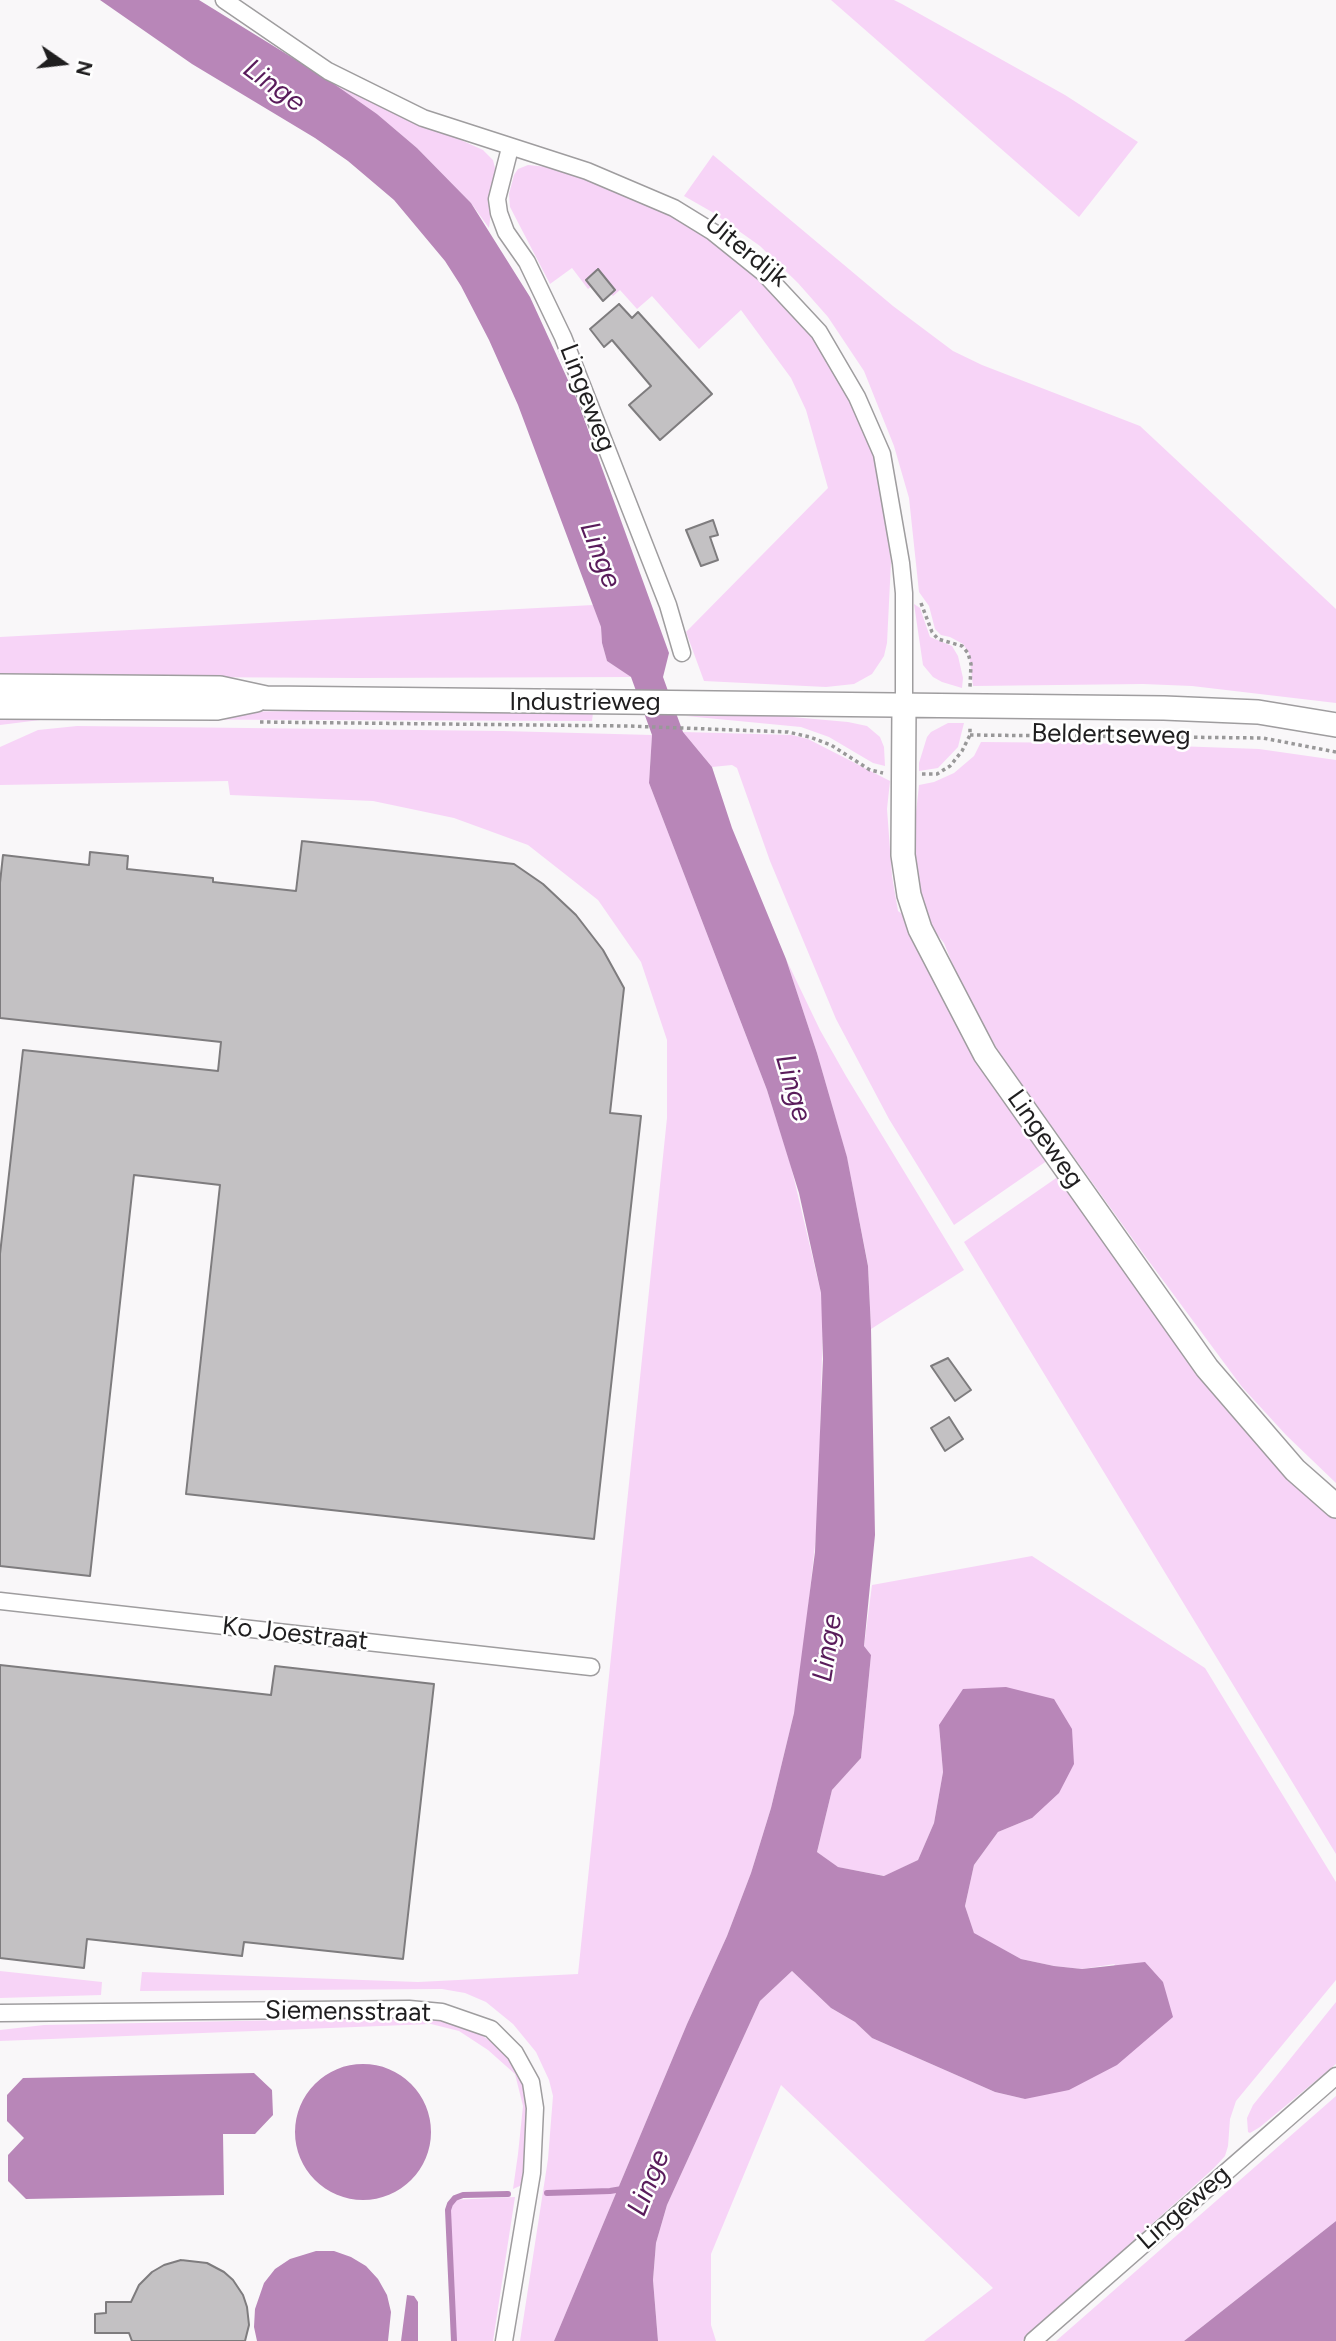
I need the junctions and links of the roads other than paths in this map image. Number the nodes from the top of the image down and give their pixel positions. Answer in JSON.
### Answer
{"nodes":[{"id":1,"x":224,"y":0,"type":"edge"},
{"id":2,"x":510,"y":148,"type":"junction"},
{"id":3,"x":682,"y":653,"type":"dead end"},
{"id":4,"x":0,"y":686,"type":"edge"},
{"id":5,"x":266,"y":698,"type":"junction"},
{"id":6,"x":904,"y":706,"type":"junction"},
{"id":7,"x":0,"y":707,"type":"edge"},
{"id":8,"x":1336,"y":724,"type":"edge"},
{"id":9,"x":1336,"y":1506,"type":"edge"},
{"id":10,"x":0,"y":1601,"type":"edge"},
{"id":11,"x":591,"y":1667,"type":"dead end"},
{"id":12,"x":0,"y":2013,"type":"edge"},
{"id":13,"x":1336,"y":2076,"type":"edge"},
{"id":14,"x":504,"y":2341,"type":"edge"},
{"id":15,"x":1033,"y":2341,"type":"edge"}],
"edges":[{"from":1,"to":2,"type":"street","name":"Uiterdijk"},
{"from":2,"to":3,"type":"street","name":"Lingeweg"},
{"from":2,"to":6,"type":"street","name":"Uiterdijk"},
{"from":4,"to":5,"type":"main road","name":"Industrieweg"},
{"from":5,"to":6,"type":"main road","name":"Industrieweg"},
{"from":5,"to":7,"type":"main road","name":"Industrieweg"},
{"from":6,"to":8,"type":"main road","name":"Beldertseweg"},
{"from":6,"to":9,"type":"main road","name":"Lingeweg"},
{"from":10,"to":11,"type":"street","name":"Ko Joestraat"},
{"from":12,"to":14,"type":"street","name":"Siemensstraat"},
{"from":13,"to":15,"type":"street","name":"Lingeweg"}]}
